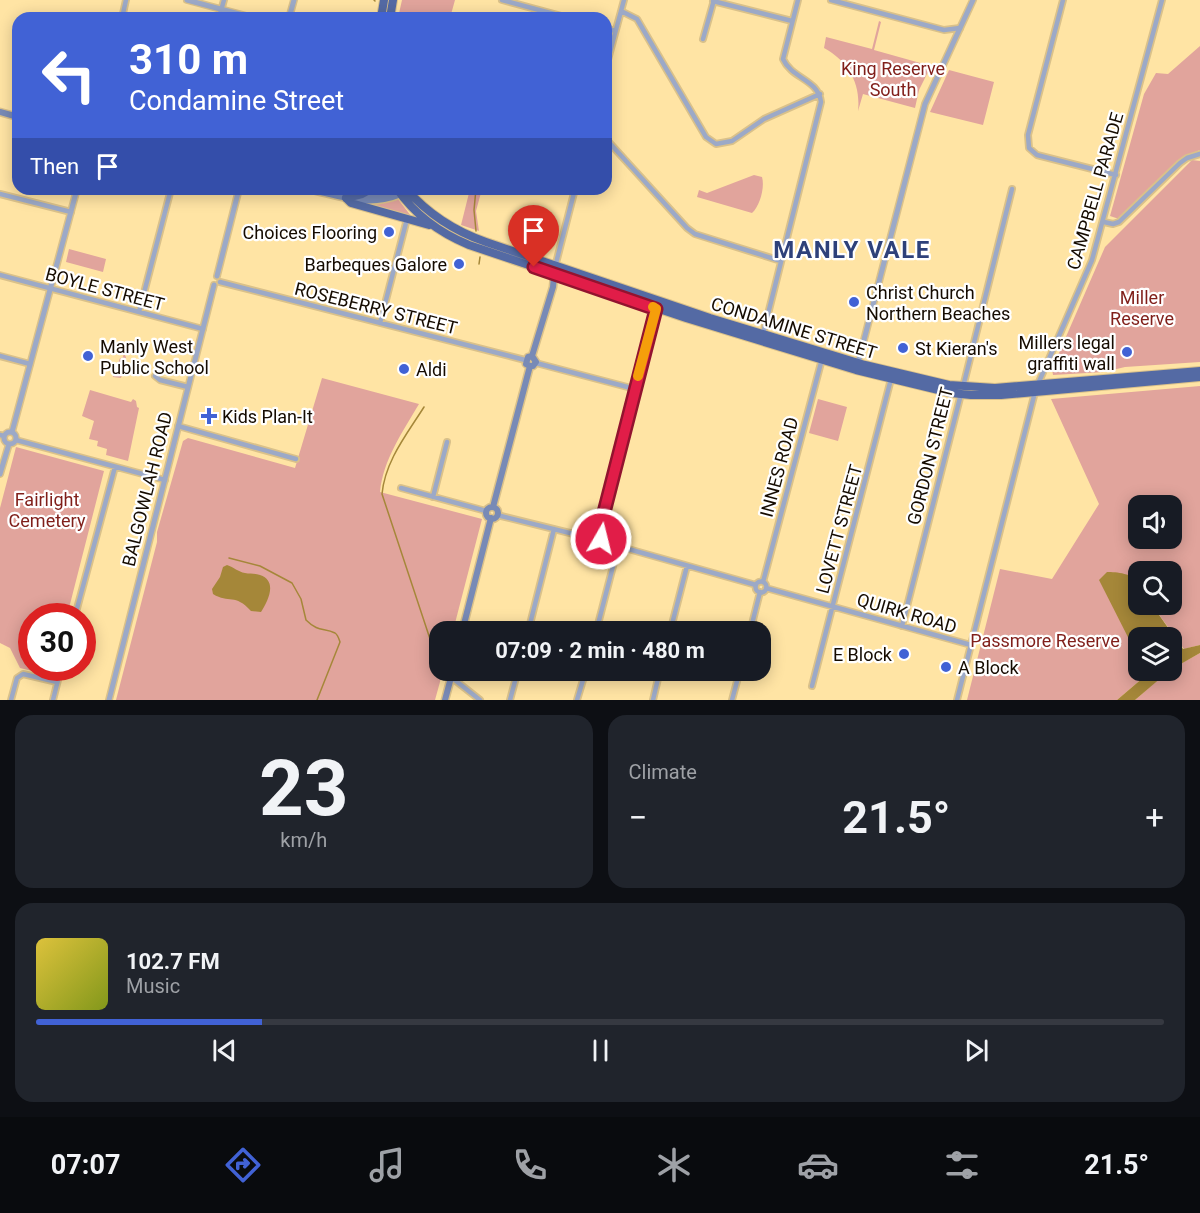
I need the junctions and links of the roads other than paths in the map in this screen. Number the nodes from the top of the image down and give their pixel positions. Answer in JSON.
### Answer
{"nodes":[{"id":1,"x":187,"y":0,"type":"edge"},
{"id":2,"x":224,"y":0,"type":"edge"},
{"id":3,"x":502,"y":0,"type":"edge"},
{"id":4,"x":624,"y":0,"type":"edge"},
{"id":5,"x":798,"y":0,"type":"edge"},
{"id":6,"x":831,"y":0,"type":"edge"},
{"id":7,"x":973,"y":0,"type":"edge"},
{"id":8,"x":1063,"y":0,"type":"edge"},
{"id":9,"x":1162,"y":0,"type":"edge"},
{"id":10,"x":714,"y":1,"type":"edge"},
{"id":11,"x":222,"y":9,"type":"junction"},
{"id":12,"x":621,"y":11,"type":"junction"},
{"id":13,"x":221,"y":12,"type":"edge"},
{"id":14,"x":233,"y":12,"type":"edge"},
{"id":15,"x":547,"y":12,"type":"edge"},
{"id":16,"x":792,"y":21,"type":"junction"},
{"id":17,"x":960,"y":28,"type":"junction"},
{"id":18,"x":612,"y":30,"type":"edge"},
{"id":19,"x":944,"y":30,"type":"junction"},
{"id":20,"x":615,"y":31,"type":"junction"},
{"id":21,"x":703,"y":39,"type":"dead end"},
{"id":22,"x":954,"y":42,"type":"junction"},
{"id":23,"x":612,"y":43,"type":"edge"},
{"id":24,"x":820,"y":94,"type":"junction"},
{"id":25,"x":612,"y":146,"type":"edge"},
{"id":26,"x":1200,"y":154,"type":"edge"},
{"id":27,"x":1116,"y":175,"type":"junction"},
{"id":28,"x":1012,"y":189,"type":"dead end"},
{"id":29,"x":0,"y":194,"type":"edge"},
{"id":30,"x":75,"y":195,"type":"edge"},
{"id":31,"x":169,"y":195,"type":"edge"},
{"id":32,"x":237,"y":195,"type":"edge"},
{"id":33,"x":333,"y":195,"type":"edge"},
{"id":34,"x":358,"y":195,"type":"edge"},
{"id":35,"x":380,"y":195,"type":"edge"},
{"id":36,"x":404,"y":195,"type":"edge"},
{"id":37,"x":407,"y":195,"type":"edge"},
{"id":38,"x":574,"y":195,"type":"edge"},
{"id":39,"x":346,"y":198,"type":"junction"},
{"id":40,"x":71,"y":212,"type":"junction"},
{"id":41,"x":407,"y":219,"type":"junction"},
{"id":42,"x":1104,"y":222,"type":"junction"},
{"id":43,"x":436,"y":228,"type":"junction"},
{"id":44,"x":476,"y":243,"type":"junction"},
{"id":45,"x":782,"y":261,"type":"junction"},
{"id":46,"x":555,"y":270,"type":"junction"},
{"id":47,"x":0,"y":274,"type":"edge"},
{"id":48,"x":217,"y":276,"type":"junction"},
{"id":49,"x":220,"y":282,"type":"junction"},
{"id":50,"x":214,"y":285,"type":"junction"},
{"id":51,"x":51,"y":288,"type":"junction"},
{"id":52,"x":656,"y":309,"type":"junction"},
{"id":53,"x":139,"y":312,"type":"junction"},
{"id":54,"x":380,"y":323,"type":"junction"},
{"id":55,"x":203,"y":329,"type":"junction"},
{"id":56,"x":763,"y":334,"type":"junction"},
{"id":57,"x":0,"y":356,"type":"edge"},
{"id":58,"x":532,"y":356,"type":"junction"},
{"id":59,"x":822,"y":359,"type":"junction"},
{"id":60,"x":525,"y":360,"type":"junction"},
{"id":61,"x":30,"y":364,"type":"junction"},
{"id":62,"x":533,"y":365,"type":"junction"},
{"id":63,"x":857,"y":366,"type":"junction"},
{"id":64,"x":1200,"y":371,"type":"edge"},
{"id":65,"x":155,"y":376,"type":"dead end"},
{"id":66,"x":1200,"y":377,"type":"edge"},
{"id":67,"x":891,"y":379,"type":"junction"},
{"id":68,"x":188,"y":387,"type":"junction"},
{"id":69,"x":1037,"y":388,"type":"junction"},
{"id":70,"x":635,"y":389,"type":"junction"},
{"id":71,"x":962,"y":391,"type":"junction"},
{"id":72,"x":178,"y":426,"type":"junction"},
{"id":73,"x":12,"y":432,"type":"junction"},
{"id":74,"x":2,"y":436,"type":"edge"},
{"id":75,"x":16,"y":440,"type":"junction"},
{"id":76,"x":447,"y":442,"type":"dead end"},
{"id":77,"x":9,"y":444,"type":"junction"},
{"id":78,"x":296,"y":459,"type":"dead end"},
{"id":79,"x":115,"y":467,"type":"junction"},
{"id":80,"x":0,"y":474,"type":"edge"},
{"id":81,"x":165,"y":480,"type":"junction"},
{"id":82,"x":401,"y":488,"type":"dead end"},
{"id":83,"x":433,"y":496,"type":"junction"},
{"id":84,"x":493,"y":507,"type":"junction"},
{"id":85,"x":486,"y":511,"type":"junction"},
{"id":86,"x":494,"y":517,"type":"junction"},
{"id":87,"x":554,"y":529,"type":"junction"},
{"id":88,"x":597,"y":538,"type":"junction"},
{"id":89,"x":618,"y":547,"type":"junction"},
{"id":90,"x":687,"y":566,"type":"junction"},
{"id":91,"x":763,"y":582,"type":"junction"},
{"id":92,"x":756,"y":585,"type":"junction"},
{"id":93,"x":766,"y":588,"type":"junction"},
{"id":94,"x":759,"y":592,"type":"junction"},
{"id":95,"x":78,"y":603,"type":"edge"},
{"id":96,"x":834,"y":606,"type":"junction"},
{"id":97,"x":465,"y":621,"type":"edge"},
{"id":98,"x":531,"y":621,"type":"edge"},
{"id":99,"x":599,"y":621,"type":"edge"},
{"id":100,"x":673,"y":621,"type":"edge"},
{"id":101,"x":752,"y":621,"type":"edge"},
{"id":102,"x":902,"y":626,"type":"junction"},
{"id":103,"x":971,"y":645,"type":"junction"},
{"id":104,"x":450,"y":681,"type":"edge"},
{"id":105,"x":460,"y":681,"type":"edge"},
{"id":106,"x":515,"y":681,"type":"edge"},
{"id":107,"x":583,"y":681,"type":"edge"},
{"id":108,"x":657,"y":681,"type":"edge"},
{"id":109,"x":737,"y":681,"type":"edge"},
{"id":110,"x":57,"y":682,"type":"joint"},
{"id":111,"x":812,"y":686,"type":"dead end"},
{"id":112,"x":11,"y":700,"type":"edge"},
{"id":113,"x":53,"y":700,"type":"edge"},
{"id":114,"x":109,"y":700,"type":"edge"},
{"id":115,"x":445,"y":700,"type":"edge"},
{"id":116,"x":480,"y":700,"type":"edge"},
{"id":117,"x":510,"y":700,"type":"edge"},
{"id":118,"x":577,"y":700,"type":"edge"},
{"id":119,"x":652,"y":700,"type":"edge"},
{"id":120,"x":732,"y":700,"type":"edge"},
{"id":121,"x":957,"y":700,"type":"edge"}],
"edges":[{"from":1,"to":11,"type":"street"},
{"from":2,"to":11,"type":"street"},
{"from":3,"to":15,"type":"street"},
{"from":4,"to":12,"type":"street"},
{"from":5,"to":16,"type":"street"},
{"from":6,"to":19,"type":"street"},
{"from":7,"to":17,"type":"street"},
{"from":8,"to":27,"type":"street"},
{"from":9,"to":27,"type":"street","name":"CAMPBELL PARADE"},
{"from":10,"to":16,"type":"street"},
{"from":10,"to":21,"type":"street"},
{"from":11,"to":13,"type":"street"},
{"from":11,"to":14,"type":"street"},
{"from":12,"to":20,"type":"street"},
{"from":12,"to":24,"type":"street"},
{"from":16,"to":24,"type":"street"},
{"from":17,"to":19,"type":"street"},
{"from":17,"to":22,"type":"street"},
{"from":18,"to":20,"type":"street"},
{"from":19,"to":22,"type":"street"},
{"from":20,"to":23,"type":"street"},
{"from":22,"to":63,"type":"street"},
{"from":24,"to":45,"type":"street"},
{"from":25,"to":45,"type":"street"},
{"from":26,"to":42,"type":"street"},
{"from":27,"to":42,"type":"street","name":"CAMPBELL PARADE"},
{"from":28,"to":71,"type":"street","name":"GORDON STREET"},
{"from":29,"to":40,"type":"street"},
{"from":30,"to":40,"type":"street"},
{"from":31,"to":53,"type":"street"},
{"from":32,"to":48,"type":"street"},
{"from":33,"to":39,"type":"main road"},
{"from":34,"to":39,"type":"highway"},
{"from":35,"to":39,"type":"main road"},
{"from":36,"to":43,"type":"highway"},
{"from":37,"to":44,"type":"highway","name":"CONDAMINE STREET"},
{"from":38,"to":46,"type":"street"},
{"from":39,"to":41,"type":"highway"},
{"from":40,"to":51,"type":"street"},
{"from":41,"to":43,"type":"highway"},
{"from":41,"to":54,"type":"street"},
{"from":42,"to":69,"type":"street","name":"CAMPBELL PARADE"},
{"from":43,"to":44,"type":"highway","name":"CONDAMINE STREET"},
{"from":44,"to":46,"type":"highway","name":"CONDAMINE STREET"},
{"from":45,"to":56,"type":"street"},
{"from":46,"to":52,"type":"highway","name":"CONDAMINE STREET"},
{"from":46,"to":56,"type":"highway","name":"CONDAMINE STREET"},
{"from":46,"to":58,"type":"main road"},
{"from":47,"to":51,"type":"street","name":"BOYLE STREET"},
{"from":48,"to":49,"type":"street"},
{"from":48,"to":50,"type":"street","name":"BALGOWLAH ROAD"},
{"from":49,"to":50,"type":"street"},
{"from":49,"to":54,"type":"street","name":"ROSEBERRY STREET"},
{"from":50,"to":55,"type":"street","name":"BALGOWLAH ROAD"},
{"from":51,"to":53,"type":"street","name":"BOYLE STREET"},
{"from":51,"to":61,"type":"street"},
{"from":52,"to":59,"type":"highway","name":"CONDAMINE STREET"},
{"from":52,"to":70,"type":"street"},
{"from":53,"to":55,"type":"street","name":"BOYLE STREET"},
{"from":54,"to":60,"type":"street","name":"ROSEBERRY STREET"},
{"from":55,"to":68,"type":"street","name":"BALGOWLAH ROAD"},
{"from":56,"to":63,"type":"highway","name":"CONDAMINE STREET"},
{"from":57,"to":61,"type":"street"},
{"from":58,"to":60,"type":"main road"},
{"from":58,"to":62,"type":"main road"},
{"from":59,"to":63,"type":"highway","name":"CONDAMINE STREET"},
{"from":59,"to":91,"type":"street","name":"INNES ROAD"},
{"from":60,"to":62,"type":"main road"},
{"from":61,"to":73,"type":"street"},
{"from":62,"to":70,"type":"street"},
{"from":62,"to":84,"type":"main road"},
{"from":63,"to":67,"type":"highway","name":"CONDAMINE STREET"},
{"from":63,"to":71,"type":"highway","name":"CONDAMINE STREET"},
{"from":64,"to":69,"type":"highway","name":"CONDAMINE STREET"},
{"from":65,"to":68,"type":"street"},
{"from":66,"to":69,"type":"highway","name":"CONDAMINE STREET"},
{"from":67,"to":71,"type":"highway","name":"CONDAMINE STREET"},
{"from":67,"to":96,"type":"street","name":"LOVETT STREET"},
{"from":68,"to":72,"type":"street","name":"BALGOWLAH ROAD"},
{"from":69,"to":71,"type":"highway","name":"CONDAMINE STREET"},
{"from":69,"to":103,"type":"street","name":"CAMPBELL PARADE"},
{"from":70,"to":88,"type":"street"},
{"from":71,"to":102,"type":"street","name":"GORDON STREET"},
{"from":72,"to":78,"type":"street"},
{"from":72,"to":81,"type":"street","name":"BALGOWLAH ROAD"},
{"from":73,"to":74,"type":"street"},
{"from":73,"to":75,"type":"street"},
{"from":74,"to":77,"type":"street"},
{"from":75,"to":77,"type":"street"},
{"from":75,"to":79,"type":"street"},
{"from":76,"to":83,"type":"street"},
{"from":77,"to":80,"type":"street"},
{"from":79,"to":81,"type":"street"},
{"from":79,"to":95,"type":"street"},
{"from":81,"to":114,"type":"street","name":"BALGOWLAH ROAD"},
{"from":82,"to":83,"type":"street"},
{"from":83,"to":85,"type":"street"},
{"from":84,"to":85,"type":"main road"},
{"from":84,"to":86,"type":"main road"},
{"from":85,"to":86,"type":"main road"},
{"from":86,"to":87,"type":"street"},
{"from":86,"to":97,"type":"main road"},
{"from":87,"to":88,"type":"street"},
{"from":87,"to":98,"type":"street"},
{"from":88,"to":89,"type":"street"},
{"from":89,"to":90,"type":"street"},
{"from":89,"to":99,"type":"street"},
{"from":90,"to":92,"type":"street"},
{"from":90,"to":100,"type":"street"},
{"from":91,"to":92,"type":"street"},
{"from":91,"to":93,"type":"street"},
{"from":92,"to":94,"type":"street"},
{"from":93,"to":94,"type":"street"},
{"from":93,"to":96,"type":"street","name":"QUIRK ROAD"},
{"from":94,"to":101,"type":"street"},
{"from":96,"to":102,"type":"street","name":"QUIRK ROAD"},
{"from":96,"to":111,"type":"street","name":"LOVETT STREET"},
{"from":102,"to":103,"type":"street","name":"QUIRK ROAD"},
{"from":103,"to":121,"type":"street","name":"CAMPBELL PARADE"},
{"from":104,"to":115,"type":"main road"},
{"from":105,"to":116,"type":"street"},
{"from":106,"to":117,"type":"street"},
{"from":107,"to":118,"type":"street"},
{"from":108,"to":119,"type":"street"},
{"from":109,"to":120,"type":"street"},
{"from":110,"to":112,"type":"street"},
{"from":110,"to":113,"type":"street"}]}
